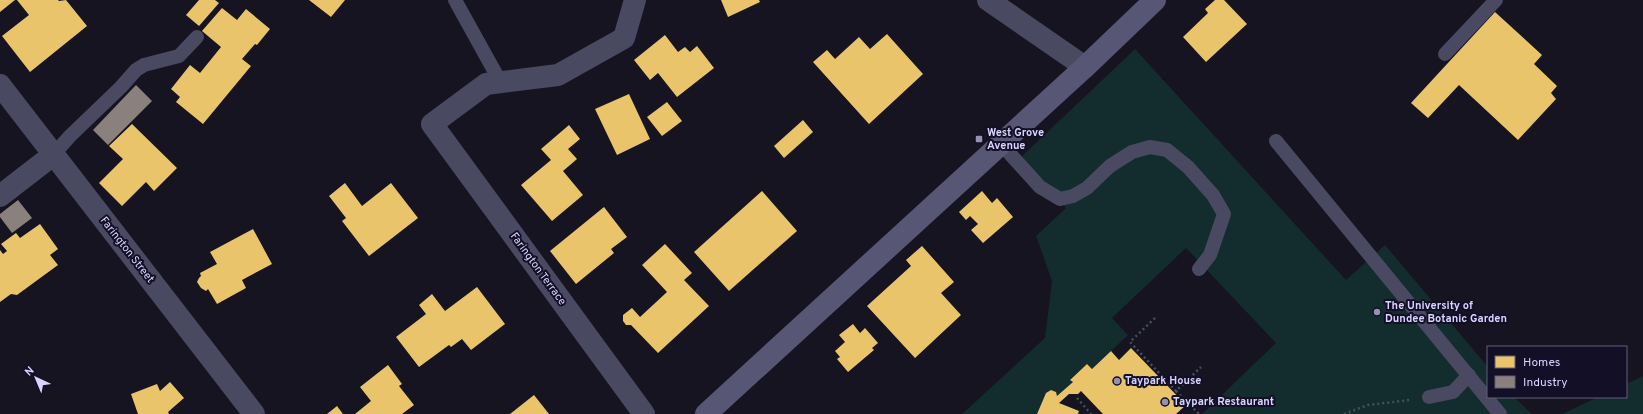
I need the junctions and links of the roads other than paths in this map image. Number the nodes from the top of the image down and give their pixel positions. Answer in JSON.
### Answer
{"nodes":[{"id":1,"x":455,"y":0,"type":"edge"},
{"id":2,"x":635,"y":0,"type":"edge"},
{"id":3,"x":988,"y":0,"type":"edge"},
{"id":4,"x":1155,"y":0,"type":"edge"},
{"id":5,"x":1496,"y":0,"type":"edge"},
{"id":6,"x":197,"y":37,"type":"dead end"},
{"id":7,"x":1445,"y":54,"type":"dead end"},
{"id":8,"x":1085,"y":67,"type":"junction"},
{"id":9,"x":501,"y":83,"type":"junction"},
{"id":10,"x":0,"y":85,"type":"edge"},
{"id":11,"x":1276,"y":141,"type":"dead end"},
{"id":12,"x":1001,"y":144,"type":"junction"},
{"id":13,"x":54,"y":155,"type":"junction"},
{"id":14,"x":0,"y":196,"type":"edge"},
{"id":15,"x":1199,"y":269,"type":"dead end"},
{"id":16,"x":1469,"y":375,"type":"junction"},
{"id":17,"x":1429,"y":397,"type":"road end"},
{"id":18,"x":1487,"y":398,"type":"edge"},
{"id":19,"x":1487,"y":398,"type":"edge"},
{"id":20,"x":254,"y":414,"type":"edge"},
{"id":21,"x":644,"y":414,"type":"edge"},
{"id":22,"x":706,"y":414,"type":"edge"},
{"id":23,"x":1500,"y":414,"type":"edge"}],
"edges":[{"from":1,"to":9,"type":"lane"},
{"from":2,"to":9,"type":"street"},
{"from":3,"to":8,"type":"street"},
{"from":4,"to":8,"type":"street"},
{"from":5,"to":7,"type":"lane"},
{"from":6,"to":13,"type":"lane"},
{"from":8,"to":12,"type":"street"},
{"from":9,"to":21,"type":"street","name":"Farington Terrace"},
{"from":10,"to":13,"type":"street","name":"Farington Street"},
{"from":11,"to":16,"type":"lane"},
{"from":12,"to":15,"type":"lane"},
{"from":12,"to":22,"type":"street"},
{"from":13,"to":14,"type":"street"},
{"from":13,"to":20,"type":"street","name":"Farington Street"},
{"from":16,"to":17,"type":"lane"},
{"from":16,"to":18,"type":"lane"},
{"from":19,"to":23,"type":"lane"}]}
